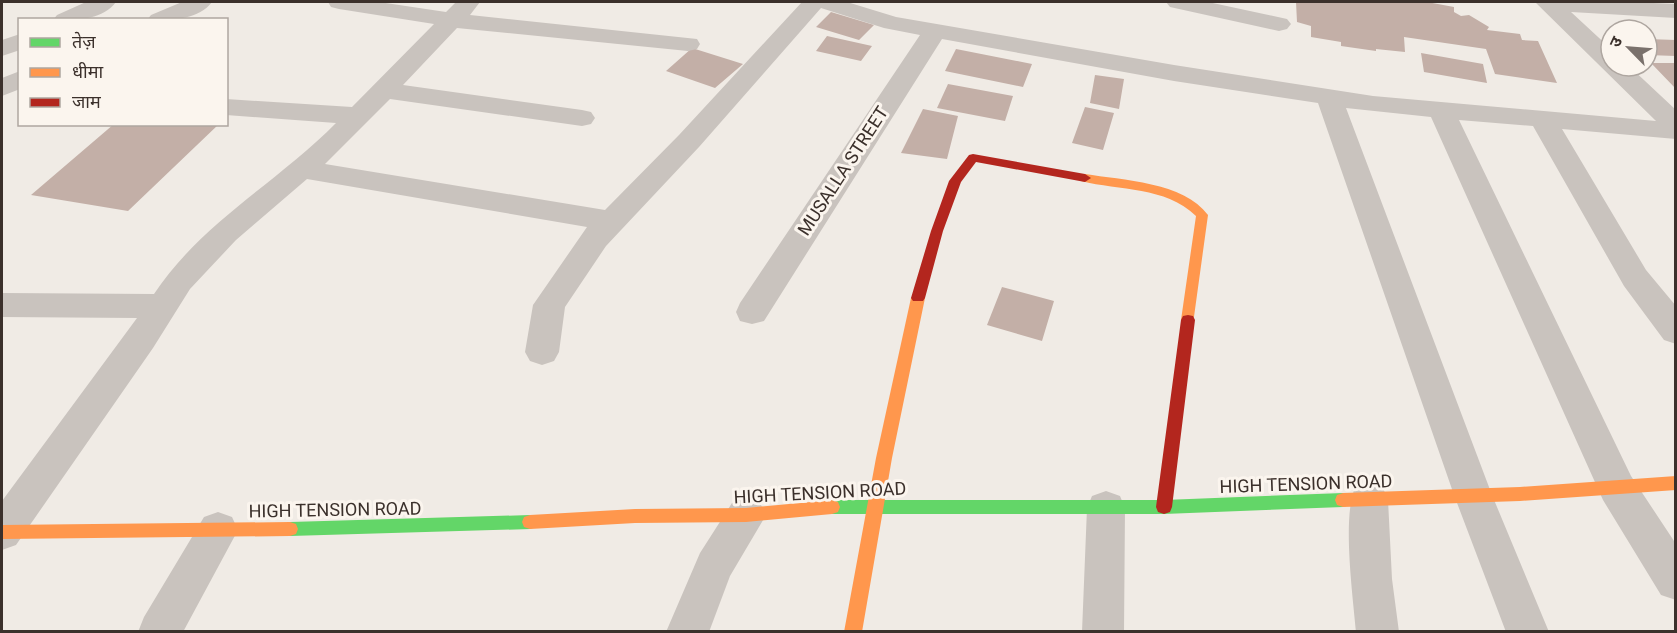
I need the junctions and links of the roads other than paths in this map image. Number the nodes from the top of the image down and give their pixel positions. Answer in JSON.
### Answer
{"nodes":[{"id":1,"x":104,"y":2,"type":"edge"},
{"id":2,"x":200,"y":2,"type":"edge"},
{"id":3,"x":339,"y":2,"type":"edge"},
{"id":4,"x":814,"y":2,"type":"edge"},
{"id":5,"x":824,"y":2,"type":"edge"},
{"id":6,"x":1178,"y":2,"type":"edge"},
{"id":7,"x":1548,"y":3,"type":"edge"},
{"id":8,"x":460,"y":11,"type":"edge"},
{"id":9,"x":1676,"y":11,"type":"edge"},
{"id":10,"x":69,"y":18,"type":"edge"},
{"id":11,"x":164,"y":18,"type":"edge"},
{"id":12,"x":1279,"y":24,"type":"dead end"},
{"id":13,"x":935,"y":31,"type":"junction"},
{"id":14,"x":18,"y":42,"type":"edge"},
{"id":15,"x":688,"y":44,"type":"dead end"},
{"id":16,"x":2,"y":51,"type":"edge"},
{"id":17,"x":1599,"y":52,"type":"edge"},
{"id":18,"x":18,"y":60,"type":"edge"},
{"id":19,"x":1627,"y":78,"type":"edge"},
{"id":20,"x":18,"y":80,"type":"edge"},
{"id":21,"x":2,"y":88,"type":"edge"},
{"id":22,"x":383,"y":90,"type":"junction"},
{"id":23,"x":1329,"y":97,"type":"junction"},
{"id":24,"x":228,"y":107,"type":"edge"},
{"id":25,"x":1441,"y":110,"type":"junction"},
{"id":26,"x":358,"y":116,"type":"junction"},
{"id":27,"x":582,"y":118,"type":"dead end"},
{"id":28,"x":1543,"y":120,"type":"junction"},
{"id":29,"x":1676,"y":125,"type":"edge"},
{"id":30,"x":1676,"y":131,"type":"edge"},
{"id":31,"x":302,"y":169,"type":"junction"},
{"id":32,"x":611,"y":221,"type":"junction"},
{"id":33,"x":2,"y":306,"type":"edge"},
{"id":34,"x":162,"y":306,"type":"junction"},
{"id":35,"x":752,"y":312,"type":"dead end"},
{"id":36,"x":1676,"y":331,"type":"edge"},
{"id":37,"x":542,"y":352,"type":"dead end"},
{"id":38,"x":1676,"y":483,"type":"edge"},
{"id":39,"x":1617,"y":488,"type":"junction"},
{"id":40,"x":1473,"y":495,"type":"junction"},
{"id":41,"x":1369,"y":500,"type":"junction"},
{"id":42,"x":876,"y":507,"type":"junction"},
{"id":43,"x":1164,"y":507,"type":"junction"},
{"id":44,"x":1106,"y":508,"type":"junction"},
{"id":45,"x":746,"y":515,"type":"junction"},
{"id":46,"x":218,"y":530,"type":"junction"},
{"id":47,"x":2,"y":532,"type":"edge"},
{"id":48,"x":1676,"y":581,"type":"edge"},
{"id":49,"x":159,"y":632,"type":"edge"},
{"id":50,"x":687,"y":632,"type":"edge"},
{"id":51,"x":853,"y":632,"type":"edge"},
{"id":52,"x":1102,"y":632,"type":"edge"},
{"id":53,"x":1378,"y":632,"type":"edge"},
{"id":54,"x":1528,"y":632,"type":"edge"}],
"edges":[{"from":1,"to":10,"type":"street"},
{"from":2,"to":11,"type":"street"},
{"from":3,"to":8,"type":"street"},
{"from":4,"to":32,"type":"street"},
{"from":5,"to":13,"type":"street"},
{"from":6,"to":12,"type":"street"},
{"from":7,"to":9,"type":"street"},
{"from":7,"to":17,"type":"street"},
{"from":8,"to":15,"type":"street"},
{"from":8,"to":22,"type":"street"},
{"from":13,"to":23,"type":"street"},
{"from":13,"to":35,"type":"street","name":"MUSALLA STREET"},
{"from":14,"to":16,"type":"street"},
{"from":16,"to":18,"type":"street"},
{"from":19,"to":29,"type":"street"},
{"from":20,"to":21,"type":"street"},
{"from":22,"to":26,"type":"street"},
{"from":22,"to":27,"type":"street"},
{"from":23,"to":25,"type":"street"},
{"from":23,"to":40,"type":"street"},
{"from":24,"to":26,"type":"street"},
{"from":25,"to":28,"type":"street"},
{"from":25,"to":39,"type":"street"},
{"from":26,"to":31,"type":"street"},
{"from":28,"to":30,"type":"street"},
{"from":28,"to":36,"type":"street"},
{"from":31,"to":32,"type":"street"},
{"from":31,"to":34,"type":"street"},
{"from":32,"to":37,"type":"street"},
{"from":33,"to":34,"type":"street"},
{"from":34,"to":47,"type":"street"},
{"from":38,"to":39,"type":"street","name":"HIGH TENSION ROAD"},
{"from":39,"to":40,"type":"street","name":"HIGH TENSION ROAD"},
{"from":39,"to":48,"type":"street"},
{"from":40,"to":41,"type":"street","name":"HIGH TENSION ROAD"},
{"from":40,"to":54,"type":"street"},
{"from":41,"to":43,"type":"street","name":"HIGH TENSION ROAD"},
{"from":41,"to":53,"type":"street"},
{"from":42,"to":43,"type":"street"},
{"from":42,"to":44,"type":"street","name":"HIGH TENSION ROAD"},
{"from":42,"to":45,"type":"street","name":"HIGH TENSION ROAD"},
{"from":42,"to":51,"type":"street"},
{"from":43,"to":44,"type":"street","name":"HIGH TENSION ROAD"},
{"from":44,"to":52,"type":"street"},
{"from":45,"to":46,"type":"street","name":"HIGH TENSION ROAD"},
{"from":45,"to":50,"type":"street"},
{"from":46,"to":47,"type":"street","name":"HIGH TENSION ROAD"},
{"from":46,"to":49,"type":"street"}]}
